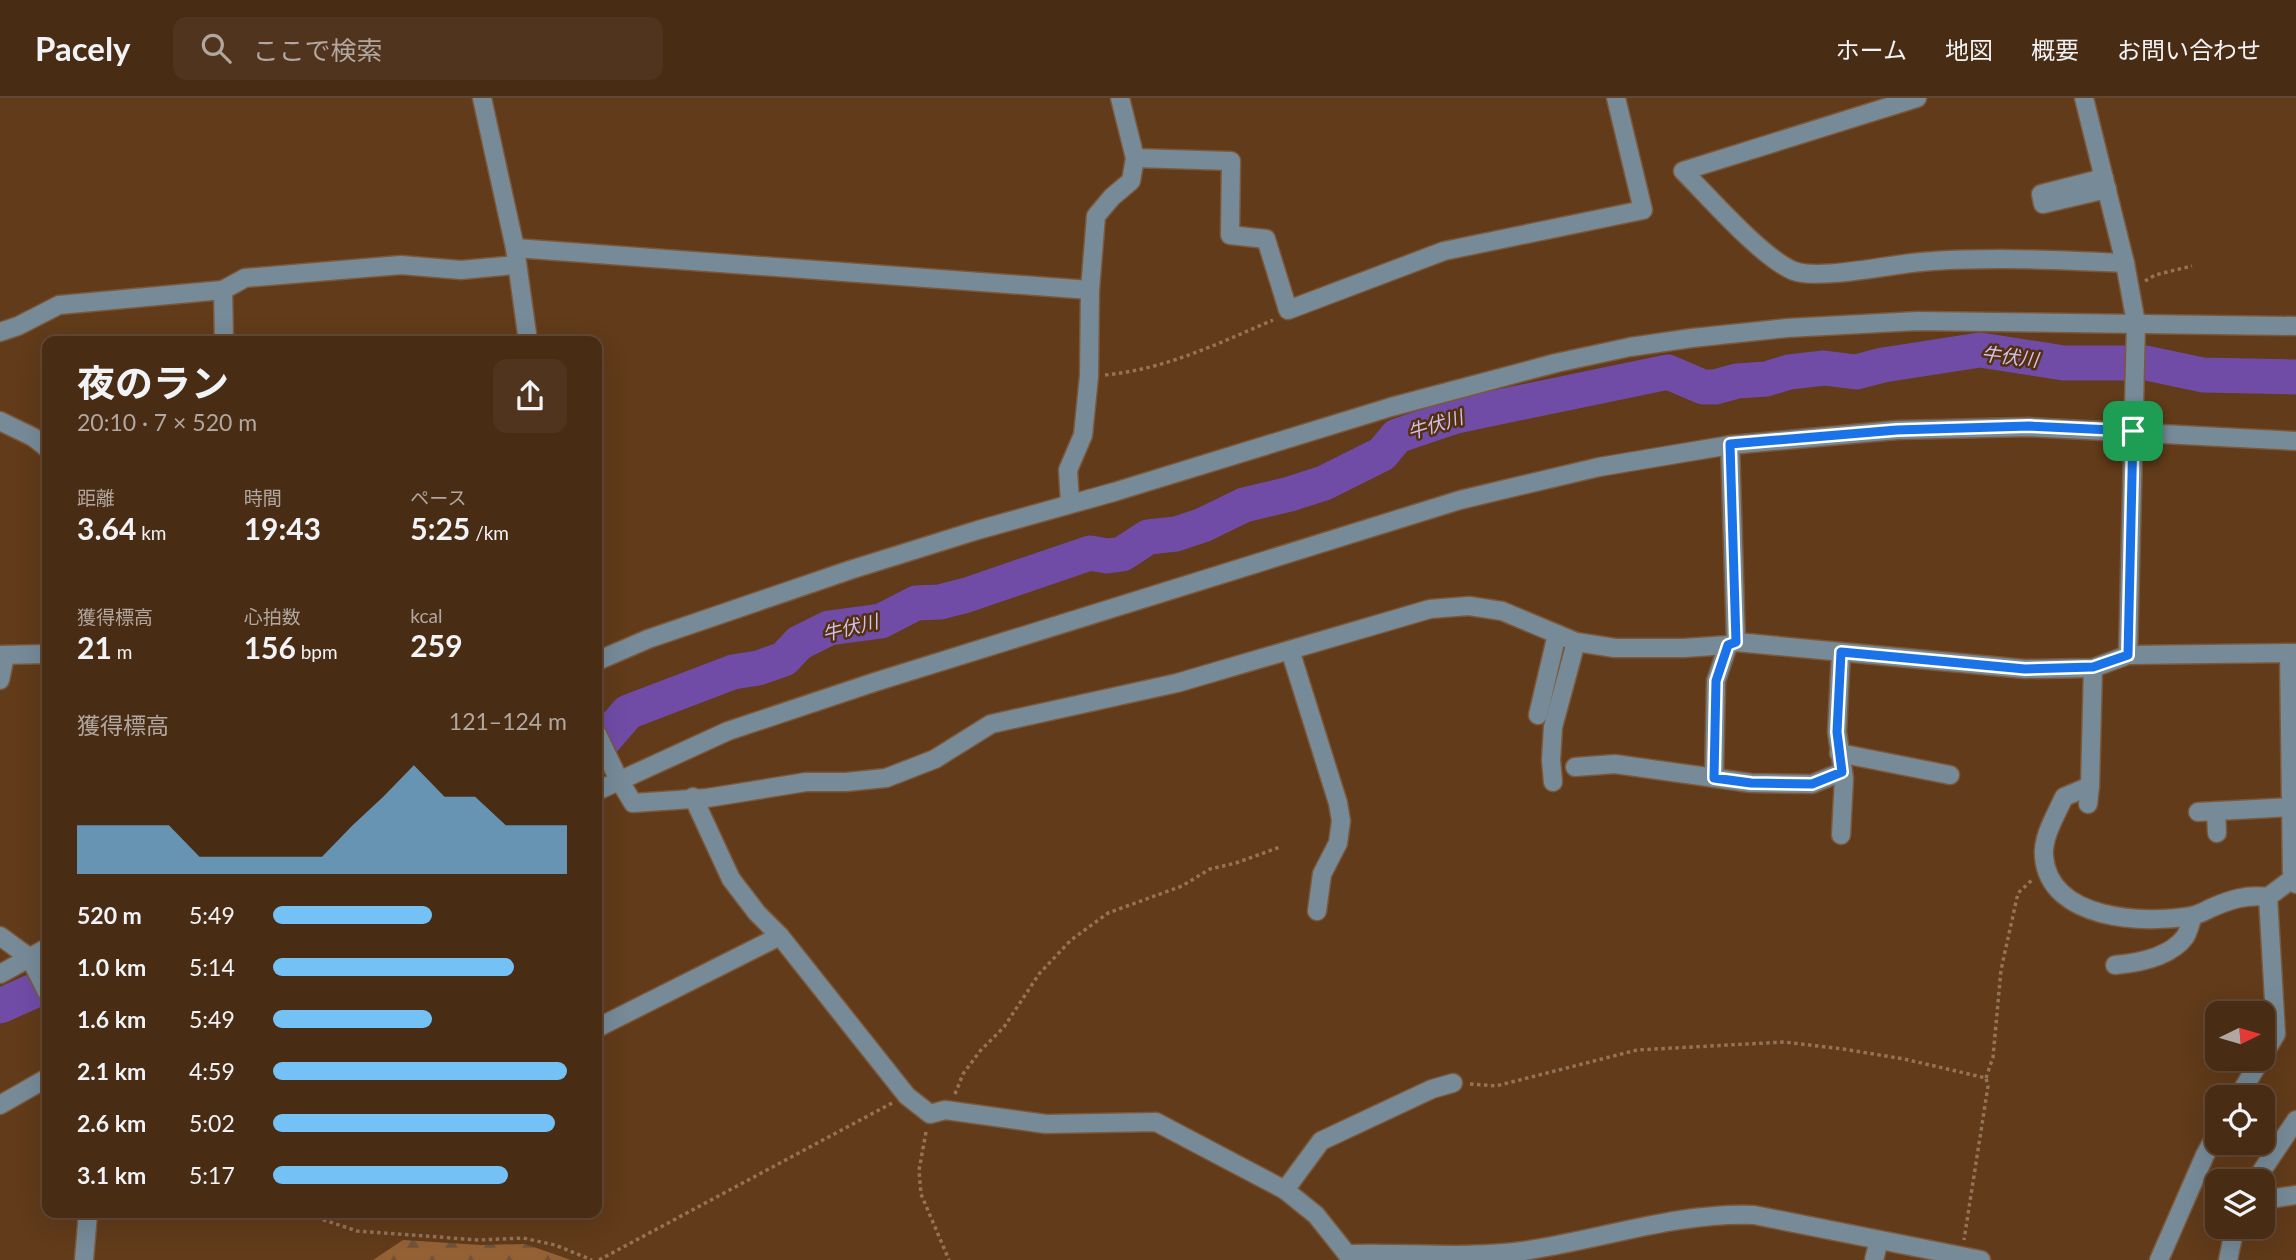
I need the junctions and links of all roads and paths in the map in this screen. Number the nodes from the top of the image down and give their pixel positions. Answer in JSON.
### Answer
{"nodes":[{"id":1,"x":482,"y":98,"type":"edge"},
{"id":2,"x":1120,"y":98,"type":"edge"},
{"id":3,"x":1616,"y":98,"type":"edge"},
{"id":4,"x":1917,"y":98,"type":"edge"},
{"id":5,"x":2084,"y":98,"type":"edge"},
{"id":6,"x":1135,"y":158,"type":"junction"},
{"id":7,"x":515,"y":256,"type":"junction"},
{"id":8,"x":2125,"y":263,"type":"junction"},
{"id":9,"x":2192,"y":266,"type":"dead end"},
{"id":10,"x":223,"y":290,"type":"junction"},
{"id":11,"x":1090,"y":290,"type":"junction"},
{"id":12,"x":2130,"y":290,"type":"junction"},
{"id":13,"x":1289,"y":310,"type":"junction"},
{"id":14,"x":2296,"y":326,"type":"edge"},
{"id":15,"x":2137,"y":327,"type":"junction"},
{"id":16,"x":0,"y":332,"type":"edge"},
{"id":17,"x":224,"y":336,"type":"edge"},
{"id":18,"x":526,"y":336,"type":"edge"},
{"id":19,"x":1089,"y":376,"type":"junction"},
{"id":20,"x":0,"y":421,"type":"edge"},
{"id":21,"x":2133,"y":424,"type":"junction"},
{"id":22,"x":2296,"y":441,"type":"edge"},
{"id":23,"x":42,"y":444,"type":"edge"},
{"id":24,"x":1730,"y":444,"type":"junction"},
{"id":25,"x":1070,"y":503,"type":"junction"},
{"id":26,"x":1557,"y":634,"type":"junction"},
{"id":27,"x":1576,"y":642,"type":"junction"},
{"id":28,"x":1732,"y":643,"type":"junction"},
{"id":29,"x":1290,"y":650,"type":"junction"},
{"id":30,"x":1841,"y":652,"type":"junction"},
{"id":31,"x":42,"y":654,"type":"edge"},
{"id":32,"x":2292,"y":654,"type":"edge"},
{"id":33,"x":3,"y":655,"type":"edge"},
{"id":34,"x":2128,"y":655,"type":"junction"},
{"id":35,"x":602,"y":659,"type":"edge"},
{"id":36,"x":2093,"y":667,"type":"junction"},
{"id":37,"x":0,"y":680,"type":"edge"},
{"id":38,"x":1538,"y":715,"type":"dead end"},
{"id":39,"x":602,"y":745,"type":"edge"},
{"id":40,"x":1839,"y":752,"type":"junction"},
{"id":41,"x":1575,"y":767,"type":"dead end"},
{"id":42,"x":1842,"y":772,"type":"junction"},
{"id":43,"x":615,"y":773,"type":"junction"},
{"id":44,"x":1950,"y":775,"type":"dead end"},
{"id":45,"x":1714,"y":778,"type":"junction"},
{"id":46,"x":1553,"y":782,"type":"dead end"},
{"id":47,"x":602,"y":786,"type":"edge"},
{"id":48,"x":693,"y":797,"type":"junction"},
{"id":49,"x":2291,"y":807,"type":"junction"},
{"id":50,"x":2216,"y":811,"type":"junction"},
{"id":51,"x":2198,"y":812,"type":"dead end"},
{"id":52,"x":2217,"y":833,"type":"dead end"},
{"id":53,"x":1841,"y":835,"type":"dead end"},
{"id":54,"x":1280,"y":847,"type":"dead end"},
{"id":55,"x":2048,"y":873,"type":"junction"},
{"id":56,"x":2294,"y":882,"type":"edge"},
{"id":57,"x":2268,"y":897,"type":"junction"},
{"id":58,"x":1317,"y":911,"type":"dead end"},
{"id":59,"x":2193,"y":916,"type":"junction"},
{"id":60,"x":0,"y":936,"type":"edge"},
{"id":61,"x":780,"y":936,"type":"junction"},
{"id":62,"x":42,"y":951,"type":"edge"},
{"id":63,"x":30,"y":958,"type":"junction"},
{"id":64,"x":2115,"y":965,"type":"dead end"},
{"id":65,"x":0,"y":974,"type":"edge"},
{"id":66,"x":42,"y":982,"type":"edge"},
{"id":67,"x":2274,"y":1001,"type":"edge"},
{"id":68,"x":2275,"y":1017,"type":"edge"},
{"id":69,"x":602,"y":1025,"type":"edge"},
{"id":70,"x":2275,"y":1036,"type":"edge"},
{"id":71,"x":1986,"y":1079,"type":"junction"},
{"id":72,"x":42,"y":1081,"type":"edge"},
{"id":73,"x":1453,"y":1083,"type":"joint"},
{"id":74,"x":906,"y":1096,"type":"junction"},
{"id":75,"x":0,"y":1105,"type":"edge"},
{"id":76,"x":938,"y":1112,"type":"junction"},
{"id":77,"x":2296,"y":1120,"type":"edge"},
{"id":78,"x":2205,"y":1154,"type":"edge"},
{"id":79,"x":2263,"y":1169,"type":"edge"},
{"id":80,"x":1284,"y":1190,"type":"junction"},
{"id":81,"x":2296,"y":1195,"type":"edge"},
{"id":82,"x":2275,"y":1198,"type":"edge"},
{"id":83,"x":87,"y":1218,"type":"edge"},
{"id":84,"x":318,"y":1218,"type":"edge"},
{"id":85,"x":2232,"y":1239,"type":"edge"},
{"id":86,"x":1879,"y":1240,"type":"junction"},
{"id":87,"x":1962,"y":1256,"type":"junction"},
{"id":88,"x":83,"y":1260,"type":"edge"},
{"id":89,"x":592,"y":1260,"type":"edge"},
{"id":90,"x":599,"y":1260,"type":"edge"},
{"id":91,"x":948,"y":1260,"type":"edge"},
{"id":92,"x":1874,"y":1260,"type":"edge"},
{"id":93,"x":1981,"y":1260,"type":"edge"},
{"id":94,"x":2159,"y":1260,"type":"edge"},
{"id":95,"x":2228,"y":1260,"type":"edge"}],
"edges":[{"from":1,"to":7,"type":"street"},
{"from":2,"to":6,"type":"street"},
{"from":3,"to":13,"type":"street"},
{"from":4,"to":8,"type":"street"},
{"from":5,"to":8,"type":"street"},
{"from":6,"to":11,"type":"street"},
{"from":6,"to":13,"type":"street"},
{"from":7,"to":10,"type":"street"},
{"from":7,"to":11,"type":"street"},
{"from":7,"to":18,"type":"street"},
{"from":8,"to":12,"type":"street"},
{"from":9,"to":12,"type":"path"},
{"from":10,"to":16,"type":"street"},
{"from":10,"to":17,"type":"street"},
{"from":11,"to":19,"type":"street"},
{"from":12,"to":15,"type":"street"},
{"from":13,"to":19,"type":"path"},
{"from":14,"to":15,"type":"street"},
{"from":15,"to":21,"type":"street"},
{"from":15,"to":25,"type":"street"},
{"from":19,"to":25,"type":"street"},
{"from":20,"to":23,"type":"street"},
{"from":21,"to":22,"type":"street"},
{"from":21,"to":24,"type":"street"},
{"from":21,"to":34,"type":"street"},
{"from":24,"to":28,"type":"street"},
{"from":24,"to":43,"type":"street"},
{"from":25,"to":35,"type":"street"},
{"from":26,"to":27,"type":"street"},
{"from":26,"to":29,"type":"street"},
{"from":26,"to":38,"type":"street"},
{"from":27,"to":28,"type":"street"},
{"from":27,"to":46,"type":"street"},
{"from":28,"to":30,"type":"street"},
{"from":28,"to":45,"type":"street"},
{"from":29,"to":48,"type":"street"},
{"from":29,"to":58,"type":"street"},
{"from":30,"to":36,"type":"street"},
{"from":30,"to":40,"type":"street"},
{"from":31,"to":33,"type":"street"},
{"from":32,"to":34,"type":"street"},
{"from":32,"to":49,"type":"street"},
{"from":33,"to":37,"type":"street"},
{"from":34,"to":36,"type":"street"},
{"from":36,"to":55,"type":"street"},
{"from":39,"to":43,"type":"street"},
{"from":40,"to":42,"type":"street"},
{"from":40,"to":44,"type":"street"},
{"from":41,"to":45,"type":"street"},
{"from":42,"to":45,"type":"street"},
{"from":42,"to":53,"type":"street"},
{"from":43,"to":47,"type":"street"},
{"from":43,"to":48,"type":"street"},
{"from":48,"to":61,"type":"street"},
{"from":49,"to":50,"type":"street"},
{"from":49,"to":56,"type":"street"},
{"from":50,"to":51,"type":"street"},
{"from":50,"to":52,"type":"street"},
{"from":54,"to":76,"type":"path"},
{"from":55,"to":59,"type":"street"},
{"from":55,"to":71,"type":"path"},
{"from":56,"to":57,"type":"street"},
{"from":57,"to":59,"type":"street"},
{"from":57,"to":67,"type":"street"},
{"from":59,"to":64,"type":"street"},
{"from":60,"to":63,"type":"street"},
{"from":61,"to":69,"type":"street"},
{"from":61,"to":74,"type":"street"},
{"from":62,"to":63,"type":"street"},
{"from":63,"to":65,"type":"street"},
{"from":63,"to":66,"type":"street"},
{"from":68,"to":70,"type":"street"},
{"from":71,"to":73,"type":"path"},
{"from":71,"to":87,"type":"path"},
{"from":72,"to":75,"type":"street"},
{"from":73,"to":80,"type":"street"},
{"from":74,"to":76,"type":"street"},
{"from":74,"to":90,"type":"path"},
{"from":76,"to":80,"type":"street"},
{"from":76,"to":91,"type":"path"},
{"from":77,"to":79,"type":"street"},
{"from":78,"to":94,"type":"street"},
{"from":80,"to":86,"type":"street"},
{"from":81,"to":82,"type":"street"},
{"from":83,"to":88,"type":"street"},
{"from":84,"to":89,"type":"path"},
{"from":85,"to":95,"type":"street"},
{"from":86,"to":87,"type":"street"},
{"from":86,"to":92,"type":"street"},
{"from":87,"to":93,"type":"street"}]}
